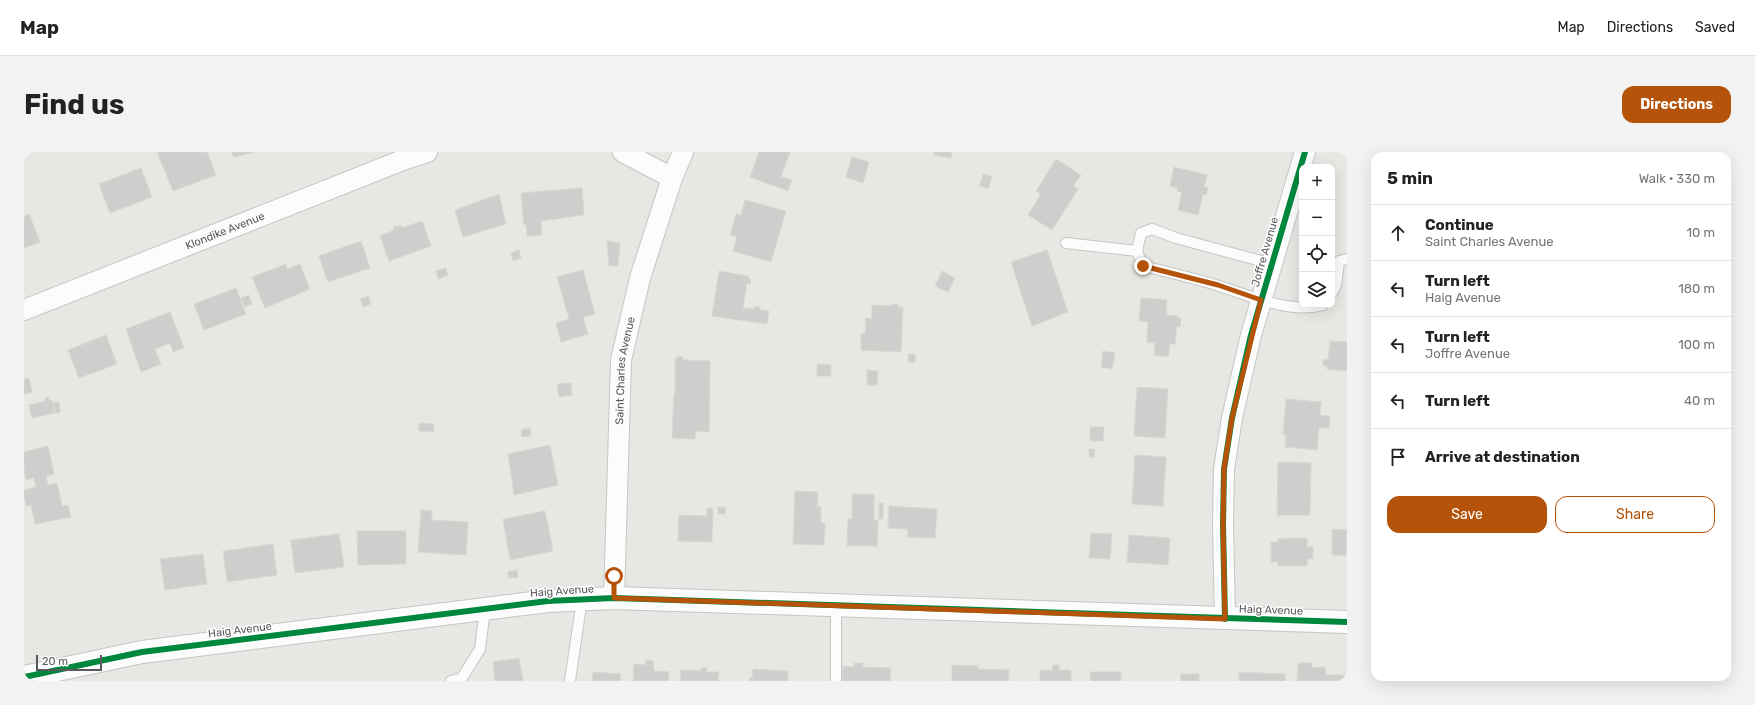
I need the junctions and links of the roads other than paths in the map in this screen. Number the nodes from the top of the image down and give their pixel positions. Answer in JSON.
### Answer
{"nodes":[{"id":1,"x":427,"y":152,"type":"edge"},
{"id":2,"x":623,"y":152,"type":"edge"},
{"id":3,"x":683,"y":152,"type":"edge"},
{"id":4,"x":1305,"y":152,"type":"edge"},
{"id":5,"x":672,"y":178,"type":"junction"},
{"id":6,"x":1066,"y":244,"type":"dead end"},
{"id":7,"x":1137,"y":251,"type":"junction"},
{"id":8,"x":1347,"y":259,"type":"edge"},
{"id":9,"x":1272,"y":264,"type":"junction"},
{"id":10,"x":1335,"y":287,"type":"edge"},
{"id":11,"x":1261,"y":300,"type":"junction"},
{"id":12,"x":1299,"y":307,"type":"edge"},
{"id":13,"x":24,"y":310,"type":"edge"},
{"id":14,"x":614,"y":598,"type":"junction"},
{"id":15,"x":582,"y":599,"type":"junction"},
{"id":16,"x":836,"y":606,"type":"junction"},
{"id":17,"x":485,"y":609,"type":"junction"},
{"id":18,"x":1225,"y":619,"type":"junction"},
{"id":19,"x":1347,"y":622,"type":"edge"},
{"id":20,"x":24,"y":677,"type":"edge"},
{"id":21,"x":463,"y":679,"type":"edge"},
{"id":22,"x":451,"y":681,"type":"edge"},
{"id":23,"x":570,"y":681,"type":"edge"},
{"id":24,"x":836,"y":681,"type":"edge"}],
"edges":[{"from":1,"to":13,"type":"street","name":"Klondike Avenue"},
{"from":2,"to":5,"type":"street"},
{"from":3,"to":5,"type":"street","name":"Saint Charles Avenue"},
{"from":4,"to":9,"type":"street","name":"Joffre Avenue"},
{"from":5,"to":14,"type":"street","name":"Saint Charles Avenue"},
{"from":6,"to":7,"type":"lane"},
{"from":7,"to":9,"type":"lane"},
{"from":7,"to":11,"type":"lane"},
{"from":8,"to":10,"type":"lane"},
{"from":9,"to":11,"type":"street","name":"Joffre Avenue"},
{"from":11,"to":12,"type":"lane"},
{"from":11,"to":18,"type":"street","name":"Joffre Avenue"},
{"from":14,"to":15,"type":"street","name":"Haig Avenue"},
{"from":14,"to":16,"type":"street","name":"Haig Avenue"},
{"from":15,"to":17,"type":"street","name":"Haig Avenue"},
{"from":15,"to":23,"type":"lane"},
{"from":16,"to":18,"type":"street","name":"Haig Avenue"},
{"from":16,"to":24,"type":"lane"},
{"from":17,"to":20,"type":"street","name":"Haig Avenue"},
{"from":17,"to":21,"type":"lane"},
{"from":18,"to":19,"type":"street","name":"Haig Avenue"},
{"from":21,"to":22,"type":"lane"}]}
